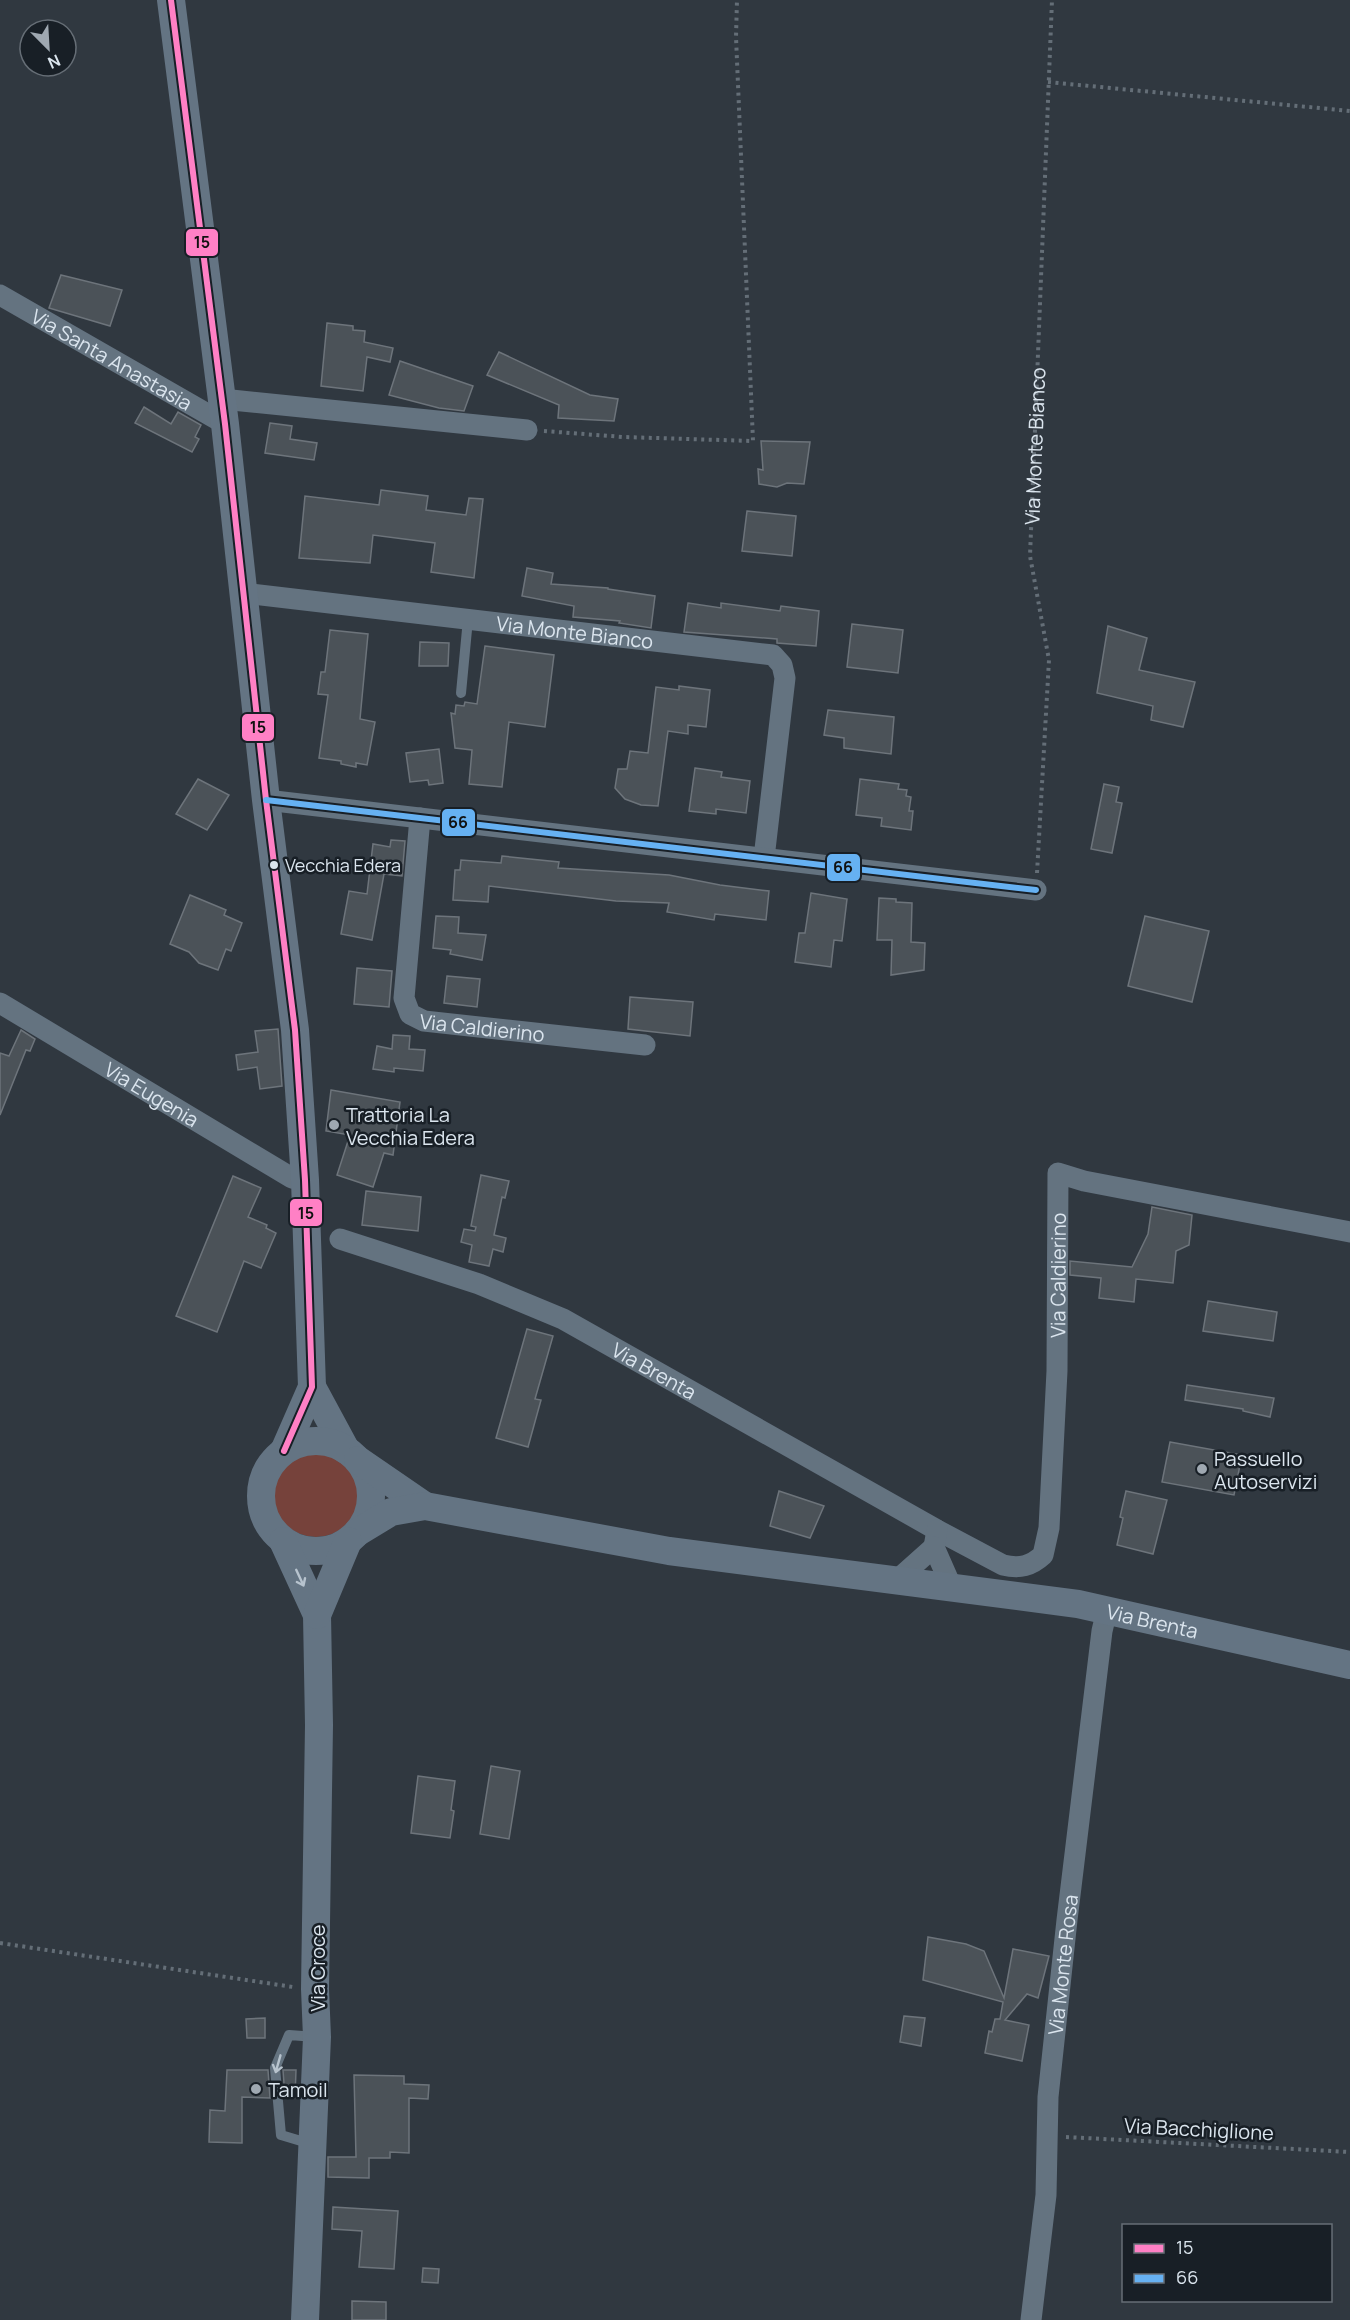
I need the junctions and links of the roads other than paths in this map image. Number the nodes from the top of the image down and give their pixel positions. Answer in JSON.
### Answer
{"nodes":[{"id":1,"x":154,"y":0,"type":"edge"},
{"id":2,"x":171,"y":0,"type":"edge"},
{"id":3,"x":177,"y":52,"type":"junction"},
{"id":4,"x":0,"y":295,"type":"edge"},
{"id":5,"x":224,"y":412,"type":"junction"},
{"id":6,"x":527,"y":430,"type":"road end"},
{"id":7,"x":243,"y":593,"type":"junction"},
{"id":8,"x":468,"y":619,"type":"junction"},
{"id":9,"x":461,"y":693,"type":"dead end"},
{"id":10,"x":266,"y":800,"type":"junction"},
{"id":11,"x":420,"y":818,"type":"junction"},
{"id":12,"x":765,"y":858,"type":"junction"},
{"id":13,"x":1036,"y":890,"type":"road end"},
{"id":14,"x":0,"y":1003,"type":"edge"},
{"id":15,"x":645,"y":1045,"type":"dead end"},
{"id":16,"x":305,"y":1180,"type":"junction"},
{"id":17,"x":1350,"y":1232,"type":"edge"},
{"id":18,"x":340,"y":1239,"type":"dead end"},
{"id":19,"x":312,"y":1387,"type":"junction"},
{"id":20,"x":284,"y":1451,"type":"junction"},
{"id":21,"x":352,"y":1455,"type":"junction"},
{"id":22,"x":425,"y":1506,"type":"junction"},
{"id":23,"x":353,"y":1537,"type":"junction"},
{"id":24,"x":936,"y":1539,"type":"junction"},
{"id":25,"x":283,"y":1541,"type":"junction"},
{"id":26,"x":897,"y":1580,"type":"junction"},
{"id":27,"x":952,"y":1588,"type":"junction"},
{"id":28,"x":1107,"y":1610,"type":"junction"},
{"id":29,"x":317,"y":1615,"type":"junction"},
{"id":30,"x":1350,"y":1665,"type":"edge"},
{"id":31,"x":317,"y":2037,"type":"junction"},
{"id":32,"x":314,"y":2145,"type":"junction"},
{"id":33,"x":305,"y":2320,"type":"edge"},
{"id":34,"x":1031,"y":2320,"type":"edge"}],
"edges":[{"from":1,"to":3,"type":"main road"},
{"from":2,"to":3,"type":"main road"},
{"from":3,"to":5,"type":"main road"},
{"from":4,"to":5,"type":"street","name":"Via Santa Anastasia"},
{"from":5,"to":6,"type":"street"},
{"from":5,"to":7,"type":"main road"},
{"from":7,"to":8,"type":"street","name":"Via Monte Bianco"},
{"from":7,"to":10,"type":"main road"},
{"from":8,"to":9,"type":"lane"},
{"from":8,"to":12,"type":"street","name":"Via Monte Bianco"},
{"from":10,"to":11,"type":"street"},
{"from":10,"to":16,"type":"main road"},
{"from":11,"to":12,"type":"street"},
{"from":11,"to":15,"type":"street","name":"Via Caldierino"},
{"from":12,"to":13,"type":"street"},
{"from":14,"to":16,"type":"street","name":"Via Eugenia"},
{"from":16,"to":19,"type":"main road"},
{"from":17,"to":24,"type":"street","name":"Via Caldierino"},
{"from":18,"to":24,"type":"street","name":"Via Brenta"},
{"from":19,"to":20,"type":"main road"},
{"from":19,"to":21,"type":"main road"},
{"from":20,"to":21,"type":"main road","name":"Via Croce"},
{"from":20,"to":25,"type":"main road","name":"Via Croce"},
{"from":21,"to":22,"type":"main road","name":"Via Brenta"},
{"from":21,"to":23,"type":"main road","name":"Via Croce"},
{"from":22,"to":23,"type":"main road","name":"Via Brenta"},
{"from":22,"to":26,"type":"main road","name":"Via Brenta"},
{"from":23,"to":25,"type":"main road"},
{"from":23,"to":29,"type":"main road","name":"Via Croce"},
{"from":24,"to":26,"type":"street"},
{"from":24,"to":27,"type":"street"},
{"from":25,"to":29,"type":"main road","name":"Via Croce","one_way":true},
{"from":26,"to":27,"type":"main road","name":"Via Brenta"},
{"from":27,"to":28,"type":"main road","name":"Via Brenta"},
{"from":28,"to":30,"type":"main road","name":"Via Brenta"},
{"from":28,"to":34,"type":"street","name":"Via Monte Rosa"},
{"from":29,"to":31,"type":"main road","name":"Via Croce"},
{"from":31,"to":32,"type":"main road","name":"Via Croce"},
{"from":31,"to":32,"type":"lane","one_way":true},
{"from":32,"to":33,"type":"main road","name":"Via Croce"}]}
